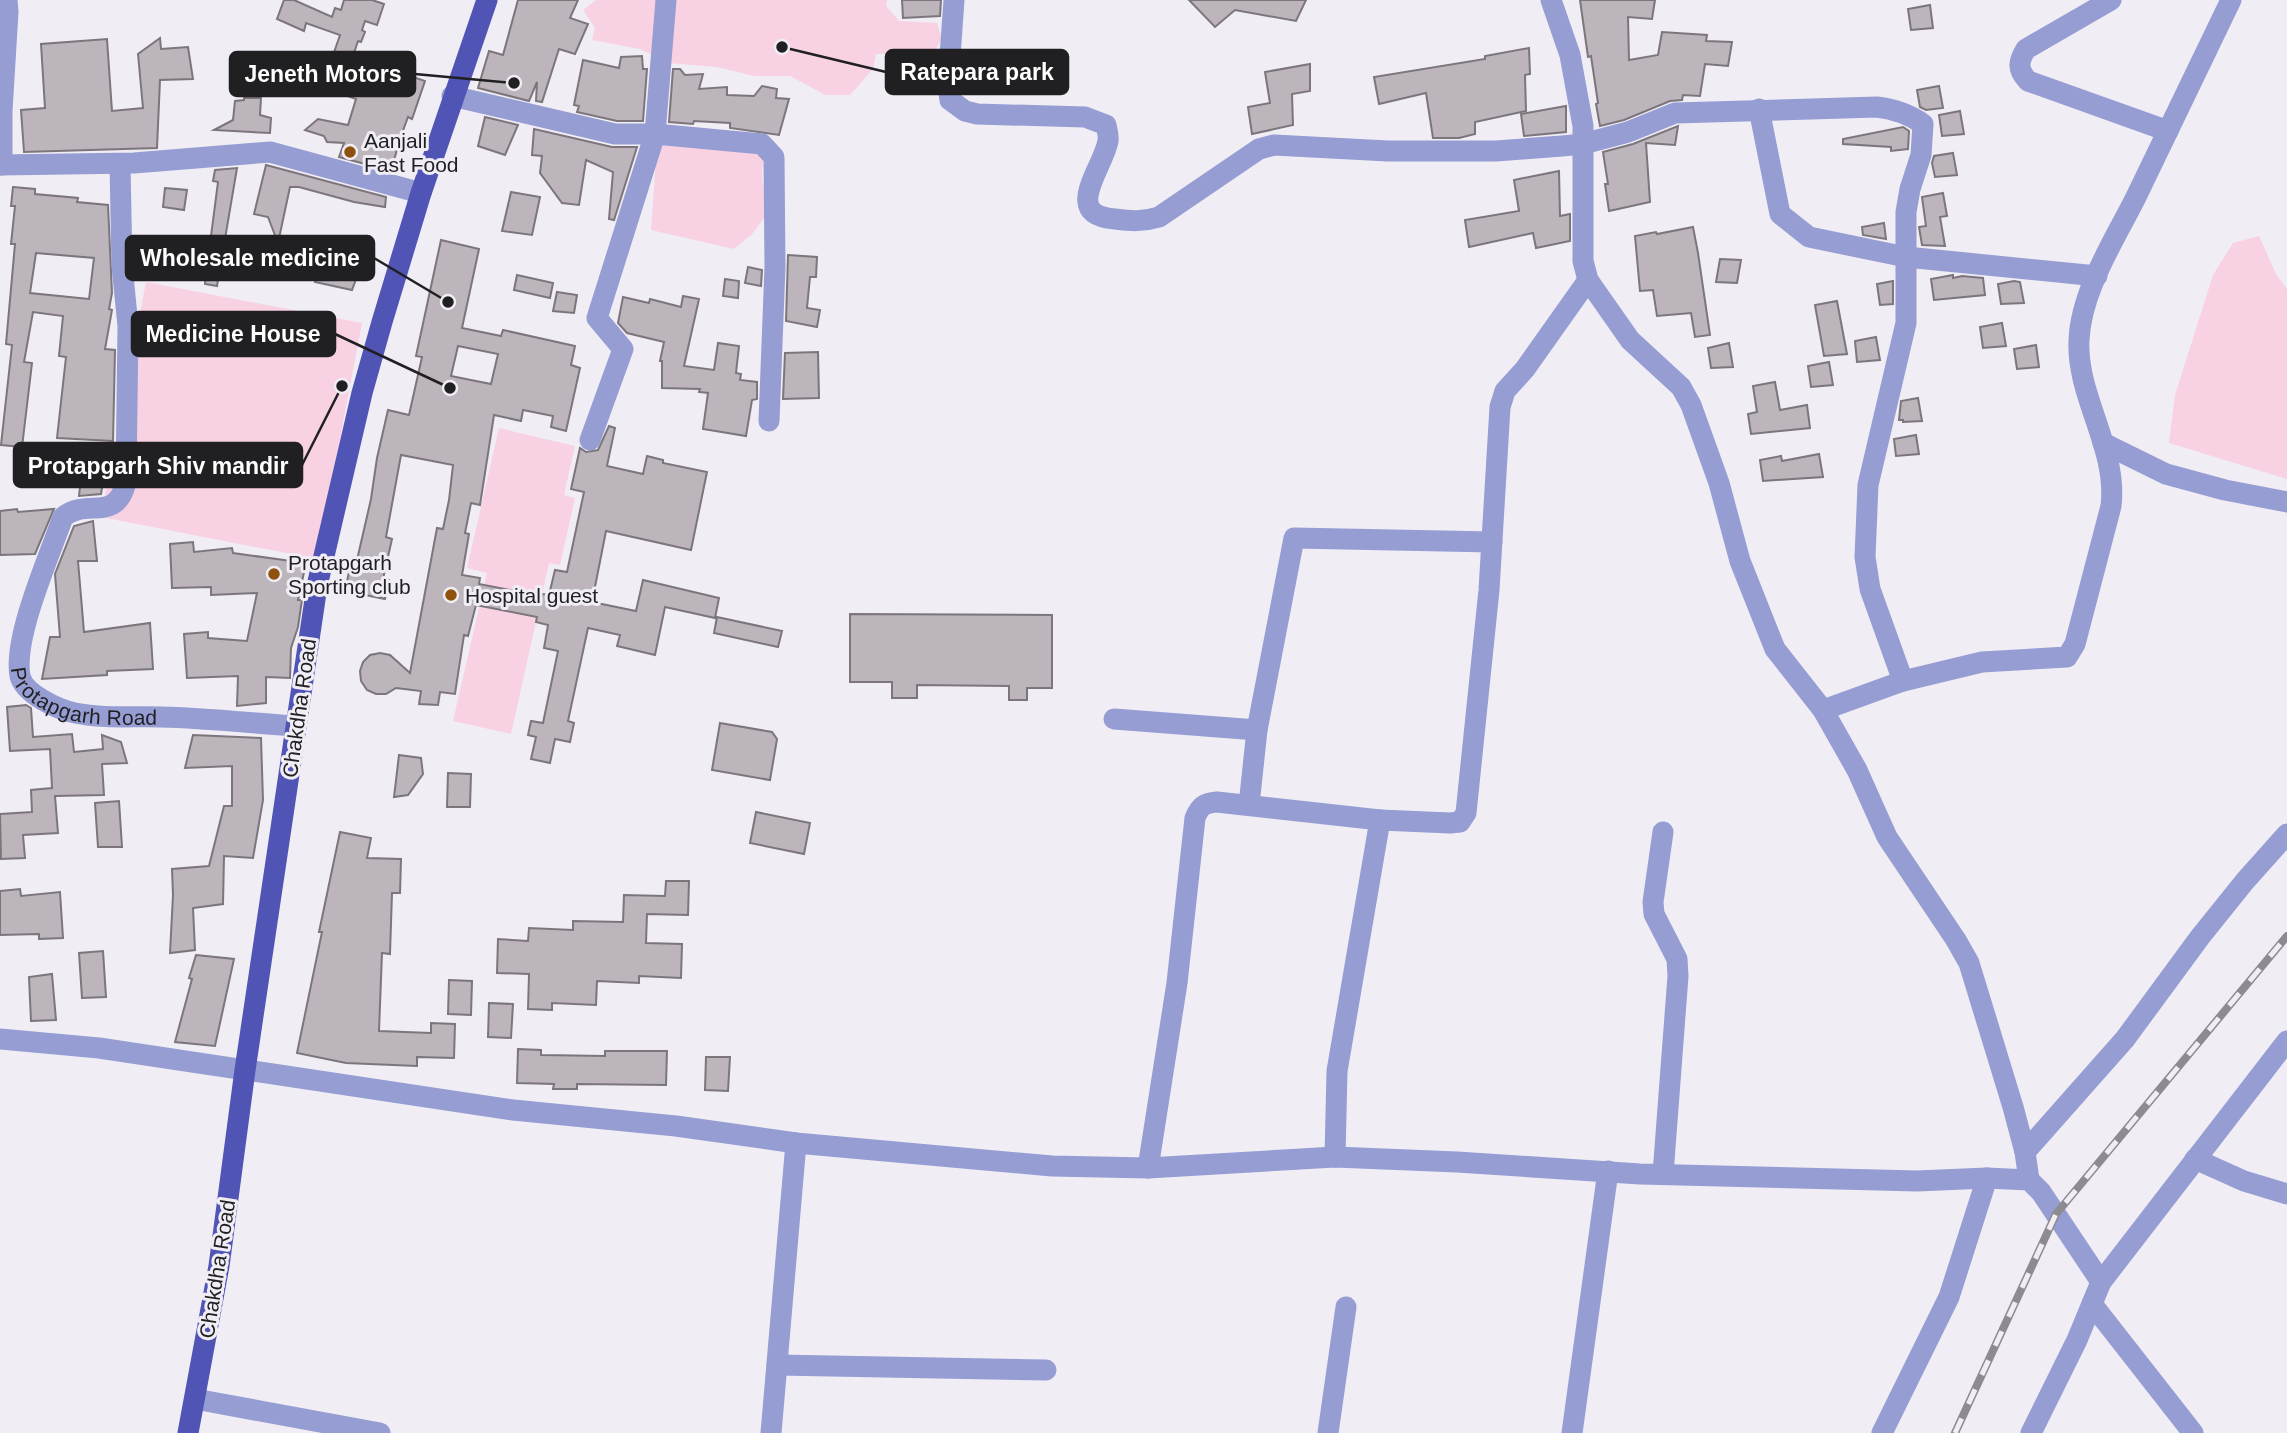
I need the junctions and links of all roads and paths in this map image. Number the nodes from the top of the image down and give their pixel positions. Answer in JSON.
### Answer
{"nodes":[{"id":1,"x":7,"y":0,"type":"edge"},
{"id":2,"x":487,"y":0,"type":"edge"},
{"id":3,"x":666,"y":0,"type":"edge"},
{"id":4,"x":954,"y":0,"type":"edge"},
{"id":5,"x":1551,"y":0,"type":"edge"},
{"id":6,"x":2110,"y":0,"type":"edge"},
{"id":7,"x":2231,"y":0,"type":"edge"},
{"id":8,"x":452,"y":96,"type":"junction"},
{"id":9,"x":1759,"y":109,"type":"junction"},
{"id":10,"x":2168,"y":131,"type":"junction"},
{"id":11,"x":655,"y":134,"type":"junction"},
{"id":12,"x":1583,"y":144,"type":"junction"},
{"id":13,"x":120,"y":164,"type":"junction"},
{"id":14,"x":1,"y":165,"type":"edge"},
{"id":15,"x":421,"y":193,"type":"junction"},
{"id":16,"x":1906,"y":257,"type":"junction"},
{"id":17,"x":2097,"y":276,"type":"junction"},
{"id":18,"x":1588,"y":280,"type":"junction"},
{"id":19,"x":769,"y":421,"type":"dead end"},
{"id":20,"x":590,"y":440,"type":"dead end"},
{"id":21,"x":2103,"y":443,"type":"junction"},
{"id":22,"x":2287,"y":502,"type":"edge"},
{"id":23,"x":1492,"y":542,"type":"junction"},
{"id":24,"x":1903,"y":681,"type":"junction"},
{"id":25,"x":1823,"y":710,"type":"junction"},
{"id":26,"x":1114,"y":719,"type":"dead end"},
{"id":27,"x":295,"y":726,"type":"junction"},
{"id":28,"x":1257,"y":730,"type":"junction"},
{"id":29,"x":1249,"y":806,"type":"junction"},
{"id":30,"x":1380,"y":820,"type":"junction"},
{"id":31,"x":1663,"y":832,"type":"dead end"},
{"id":32,"x":2287,"y":834,"type":"edge"},
{"id":33,"x":0,"y":1040,"type":"edge"},
{"id":34,"x":2287,"y":1041,"type":"edge"},
{"id":35,"x":245,"y":1070,"type":"junction"},
{"id":36,"x":796,"y":1143,"type":"junction"},
{"id":37,"x":2025,"y":1152,"type":"junction"},
{"id":38,"x":1335,"y":1157,"type":"junction"},
{"id":39,"x":2195,"y":1159,"type":"junction"},
{"id":40,"x":1148,"y":1168,"type":"junction"},
{"id":41,"x":1608,"y":1171,"type":"junction"},
{"id":42,"x":1663,"y":1174,"type":"junction"},
{"id":43,"x":1987,"y":1178,"type":"junction"},
{"id":44,"x":2029,"y":1180,"type":"junction"},
{"id":45,"x":2287,"y":1194,"type":"edge"},
{"id":46,"x":2101,"y":1282,"type":"junction"},
{"id":47,"x":2092,"y":1304,"type":"junction"},
{"id":48,"x":1346,"y":1307,"type":"dead end"},
{"id":49,"x":777,"y":1365,"type":"junction"},
{"id":50,"x":1046,"y":1370,"type":"dead end"},
{"id":51,"x":195,"y":1399,"type":"junction"},
{"id":52,"x":188,"y":1433,"type":"edge"},
{"id":53,"x":380,"y":1433,"type":"edge"},
{"id":54,"x":771,"y":1433,"type":"edge"},
{"id":55,"x":1328,"y":1433,"type":"edge"},
{"id":56,"x":1572,"y":1433,"type":"edge"},
{"id":57,"x":1882,"y":1433,"type":"edge"},
{"id":58,"x":2031,"y":1433,"type":"edge"},
{"id":59,"x":2193,"y":1433,"type":"edge"}],
"edges":[{"from":1,"to":14,"type":"street"},
{"from":2,"to":8,"type":"main road","name":"Chakdha Road"},
{"from":3,"to":11,"type":"street"},
{"from":4,"to":12,"type":"street"},
{"from":5,"to":12,"type":"street"},
{"from":6,"to":10,"type":"street"},
{"from":7,"to":10,"type":"street"},
{"from":8,"to":11,"type":"street"},
{"from":8,"to":15,"type":"main road","name":"Chakdha Road"},
{"from":9,"to":12,"type":"street"},
{"from":9,"to":16,"type":"street"},
{"from":9,"to":16,"type":"street"},
{"from":10,"to":17,"type":"street"},
{"from":11,"to":19,"type":"street"},
{"from":11,"to":20,"type":"street"},
{"from":12,"to":18,"type":"street"},
{"from":13,"to":14,"type":"street"},
{"from":13,"to":15,"type":"street"},
{"from":13,"to":27,"type":"street","name":"Protapgarh Road"},
{"from":15,"to":27,"type":"main road","name":"Chakdha Road"},
{"from":16,"to":17,"type":"street"},
{"from":16,"to":24,"type":"street"},
{"from":17,"to":21,"type":"street"},
{"from":18,"to":23,"type":"street"},
{"from":18,"to":25,"type":"street"},
{"from":21,"to":22,"type":"street"},
{"from":21,"to":24,"type":"street"},
{"from":23,"to":28,"type":"street"},
{"from":23,"to":30,"type":"street"},
{"from":24,"to":25,"type":"street"},
{"from":25,"to":37,"type":"street"},
{"from":26,"to":28,"type":"street"},
{"from":27,"to":35,"type":"main road","name":"Chakdha Road"},
{"from":28,"to":29,"type":"street"},
{"from":29,"to":30,"type":"street"},
{"from":29,"to":40,"type":"street"},
{"from":30,"to":38,"type":"street"},
{"from":31,"to":42,"type":"street"},
{"from":32,"to":37,"type":"street"},
{"from":33,"to":35,"type":"street"},
{"from":34,"to":39,"type":"street"},
{"from":35,"to":36,"type":"street"},
{"from":35,"to":51,"type":"main road","name":"Chakdha Road"},
{"from":36,"to":40,"type":"street"},
{"from":36,"to":49,"type":"street"},
{"from":37,"to":44,"type":"street"},
{"from":38,"to":40,"type":"street"},
{"from":38,"to":41,"type":"street"},
{"from":39,"to":45,"type":"street"},
{"from":39,"to":46,"type":"street"},
{"from":41,"to":42,"type":"street"},
{"from":41,"to":56,"type":"street"},
{"from":42,"to":43,"type":"street"},
{"from":43,"to":44,"type":"street"},
{"from":43,"to":57,"type":"street"},
{"from":44,"to":46,"type":"street"},
{"from":46,"to":47,"type":"street"},
{"from":47,"to":58,"type":"street"},
{"from":47,"to":59,"type":"street"},
{"from":48,"to":55,"type":"street"},
{"from":49,"to":50,"type":"street"},
{"from":49,"to":54,"type":"street"},
{"from":51,"to":52,"type":"main road","name":"Chakdha Road"},
{"from":51,"to":53,"type":"street"}]}
